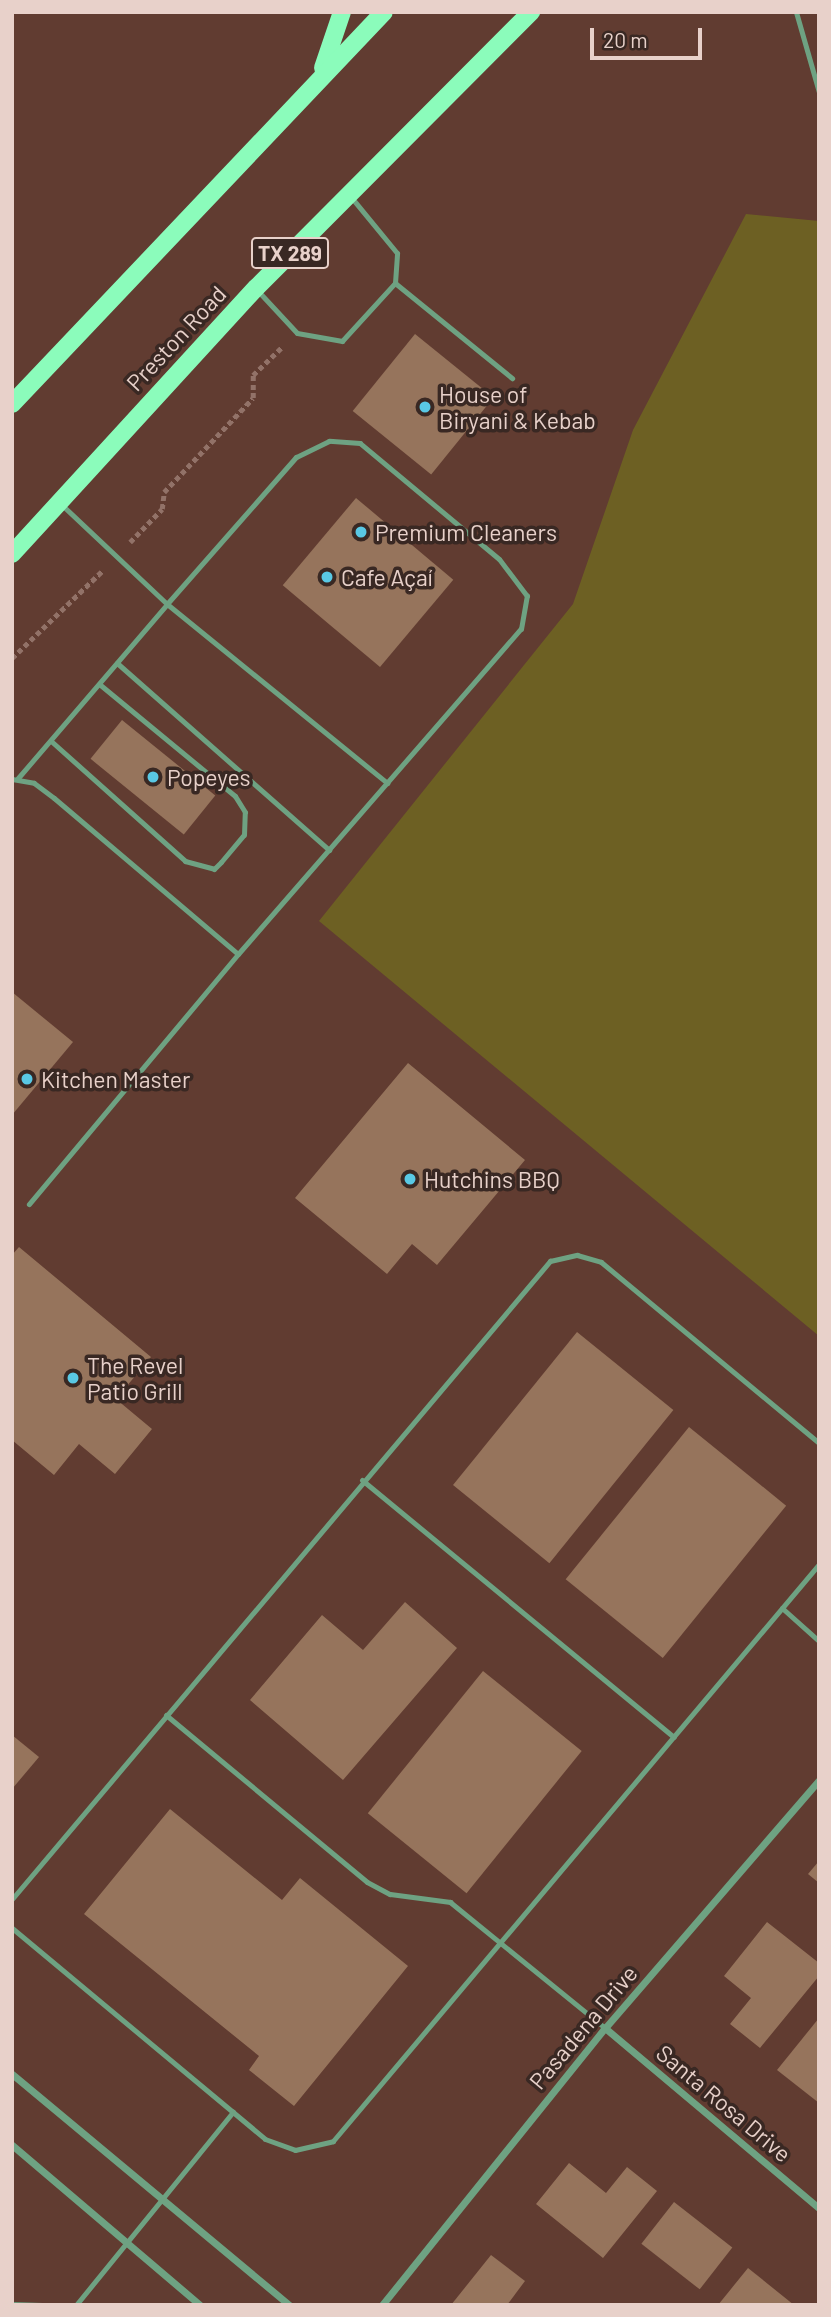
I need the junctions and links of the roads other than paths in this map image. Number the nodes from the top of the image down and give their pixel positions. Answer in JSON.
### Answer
{"nodes":[{"id":1,"x":342,"y":12,"type":"edge"},
{"id":2,"x":384,"y":12,"type":"edge"},
{"id":3,"x":531,"y":12,"type":"edge"},
{"id":4,"x":796,"y":12,"type":"edge"},
{"id":5,"x":320,"y":74,"type":"junction"},
{"id":6,"x":810,"y":79,"type":"junction"},
{"id":7,"x":819,"y":80,"type":"edge"},
{"id":8,"x":819,"y":92,"type":"edge"},
{"id":9,"x":348,"y":194,"type":"junction"},
{"id":10,"x":395,"y":283,"type":"junction"},
{"id":11,"x":256,"y":288,"type":"junction"},
{"id":12,"x":512,"y":378,"type":"dead end"},
{"id":13,"x":12,"y":404,"type":"edge"},
{"id":14,"x":57,"y":501,"type":"junction"},
{"id":15,"x":12,"y":554,"type":"edge"},
{"id":16,"x":167,"y":604,"type":"junction"},
{"id":17,"x":117,"y":663,"type":"junction"},
{"id":18,"x":99,"y":684,"type":"junction"},
{"id":19,"x":51,"y":741,"type":"junction"},
{"id":20,"x":15,"y":779,"type":"edge"},
{"id":21,"x":387,"y":783,"type":"junction"},
{"id":22,"x":328,"y":850,"type":"junction"},
{"id":23,"x":238,"y":954,"type":"junction"},
{"id":24,"x":29,"y":1204,"type":"dead end"},
{"id":25,"x":819,"y":1443,"type":"edge"},
{"id":26,"x":362,"y":1480,"type":"junction"},
{"id":27,"x":819,"y":1564,"type":"edge"},
{"id":28,"x":782,"y":1608,"type":"junction"},
{"id":29,"x":819,"y":1641,"type":"edge"},
{"id":30,"x":166,"y":1715,"type":"junction"},
{"id":31,"x":674,"y":1737,"type":"junction"},
{"id":32,"x":819,"y":1780,"type":"edge"},
{"id":33,"x":12,"y":1899,"type":"edge"},
{"id":34,"x":12,"y":1928,"type":"edge"},
{"id":35,"x":501,"y":1941,"type":"junction"},
{"id":36,"x":605,"y":2028,"type":"junction"},
{"id":37,"x":12,"y":2074,"type":"edge"},
{"id":38,"x":233,"y":2112,"type":"junction"},
{"id":39,"x":12,"y":2145,"type":"edge"},
{"id":40,"x":162,"y":2200,"type":"junction"},
{"id":41,"x":819,"y":2208,"type":"edge"},
{"id":42,"x":128,"y":2242,"type":"junction"},
{"id":43,"x":12,"y":2304,"type":"edge"},
{"id":44,"x":42,"y":2305,"type":"edge"},
{"id":45,"x":76,"y":2305,"type":"edge"},
{"id":46,"x":200,"y":2305,"type":"edge"},
{"id":47,"x":289,"y":2305,"type":"edge"},
{"id":48,"x":382,"y":2305,"type":"edge"}],
"edges":[{"from":1,"to":5,"type":"main road"},
{"from":2,"to":5,"type":"main road"},
{"from":3,"to":9,"type":"main road","name":"Preston Road","number":"TX 289"},
{"from":4,"to":6,"type":"lane"},
{"from":5,"to":13,"type":"main road"},
{"from":6,"to":7,"type":"lane"},
{"from":6,"to":8,"type":"lane"},
{"from":9,"to":10,"type":"lane"},
{"from":9,"to":11,"type":"main road","name":"Preston Road","number":"TX 289"},
{"from":10,"to":11,"type":"lane"},
{"from":10,"to":12,"type":"lane"},
{"from":11,"to":14,"type":"main road","name":"Preston Road","number":"TX 289"},
{"from":14,"to":15,"type":"main road","name":"Preston Road","number":"TX 289"},
{"from":14,"to":16,"type":"lane"},
{"from":16,"to":17,"type":"lane"},
{"from":16,"to":21,"type":"lane"},
{"from":16,"to":21,"type":"lane"},
{"from":17,"to":18,"type":"lane"},
{"from":17,"to":22,"type":"lane"},
{"from":18,"to":19,"type":"lane"},
{"from":18,"to":19,"type":"lane"},
{"from":19,"to":20,"type":"lane"},
{"from":20,"to":23,"type":"lane"},
{"from":21,"to":22,"type":"lane"},
{"from":22,"to":23,"type":"lane"},
{"from":23,"to":24,"type":"lane"},
{"from":25,"to":26,"type":"lane"},
{"from":26,"to":30,"type":"lane"},
{"from":26,"to":31,"type":"lane"},
{"from":27,"to":28,"type":"lane"},
{"from":28,"to":29,"type":"lane"},
{"from":28,"to":31,"type":"lane"},
{"from":30,"to":33,"type":"lane"},
{"from":30,"to":35,"type":"lane"},
{"from":31,"to":35,"type":"lane"},
{"from":32,"to":36,"type":"street","name":"Pasadena Drive"},
{"from":34,"to":38,"type":"lane"},
{"from":35,"to":36,"type":"lane"},
{"from":35,"to":38,"type":"lane"},
{"from":36,"to":41,"type":"street","name":"Santa Rosa Drive"},
{"from":36,"to":48,"type":"street","name":"Pasadena Drive"},
{"from":37,"to":40,"type":"street"},
{"from":38,"to":40,"type":"lane"},
{"from":39,"to":42,"type":"street"},
{"from":40,"to":42,"type":"lane"},
{"from":40,"to":47,"type":"street"},
{"from":42,"to":45,"type":"lane"},
{"from":42,"to":46,"type":"street"},
{"from":43,"to":44,"type":"lane"}]}
